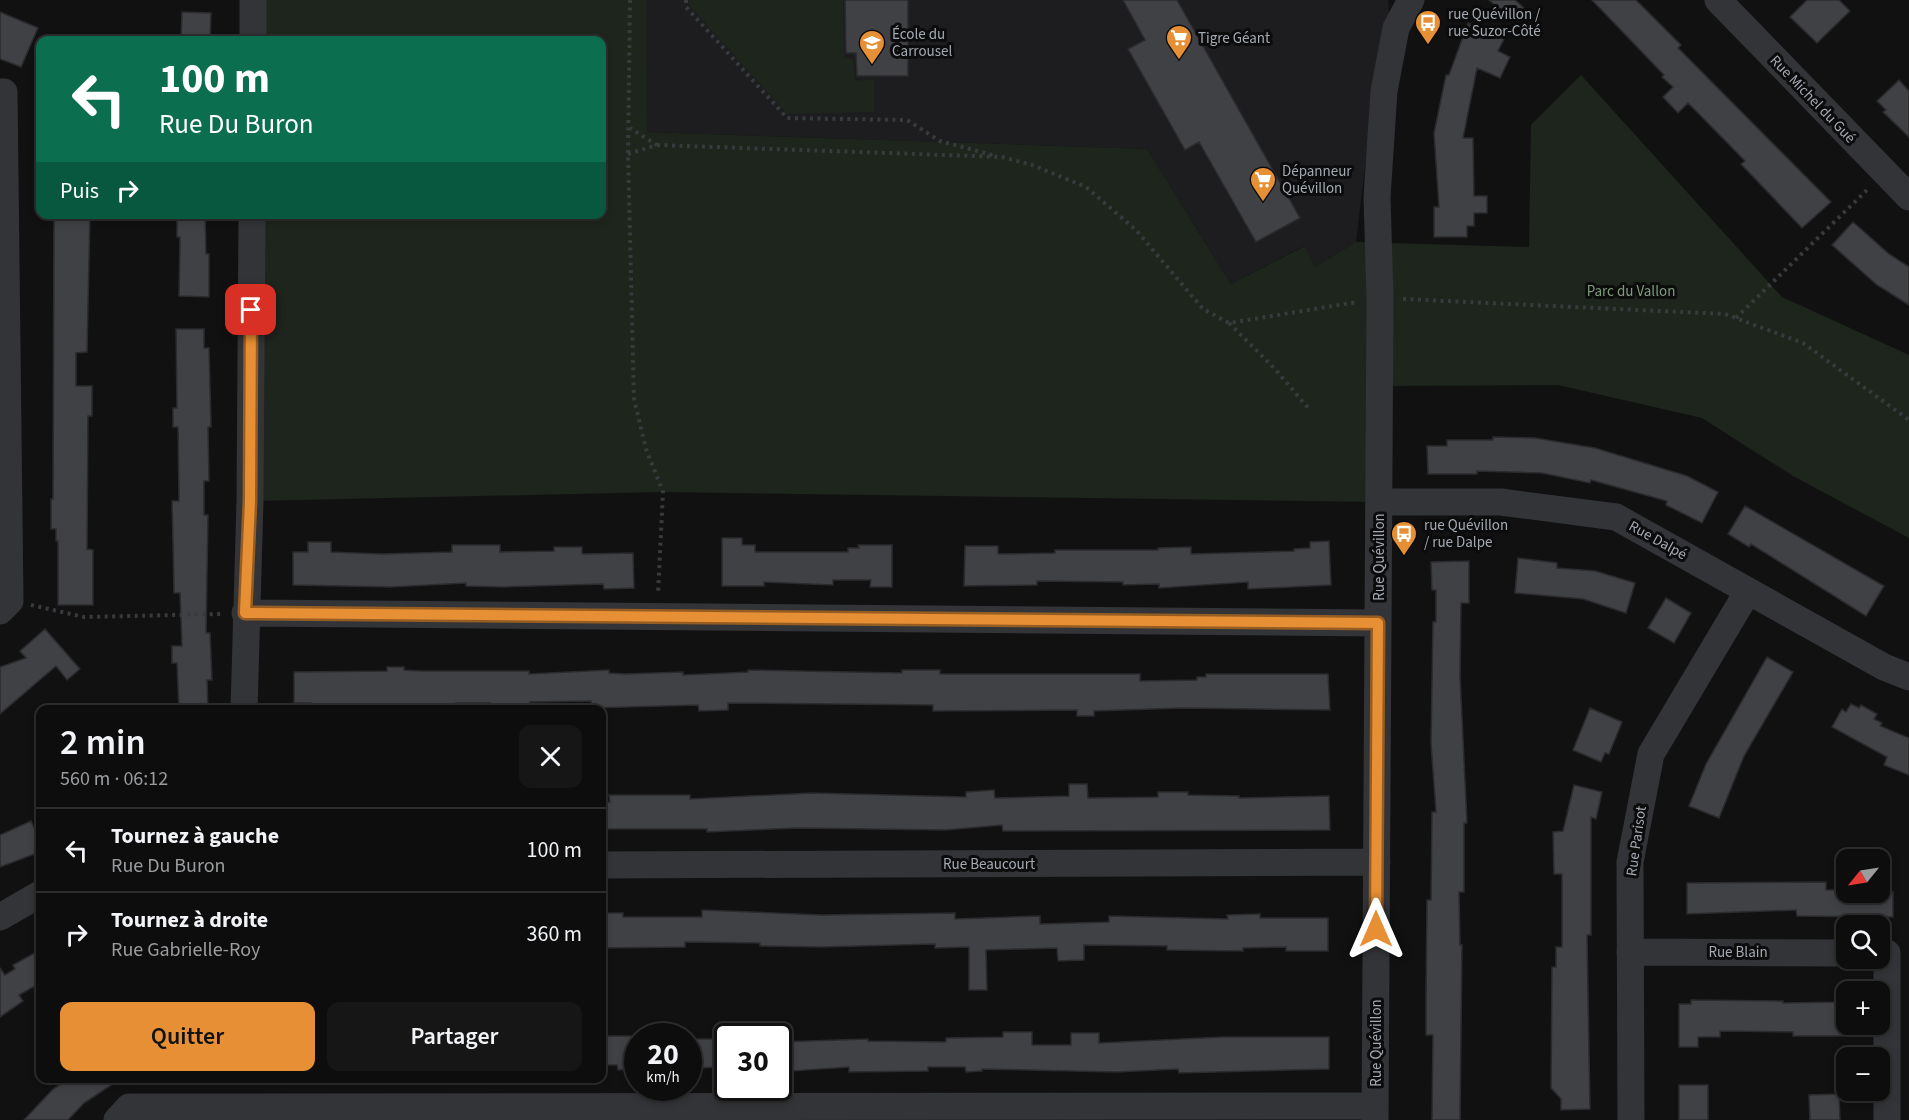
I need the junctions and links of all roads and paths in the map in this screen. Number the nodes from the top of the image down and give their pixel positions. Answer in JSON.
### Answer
{"nodes":[{"id":1,"x":253,"y":0,"type":"edge"},
{"id":2,"x":630,"y":0,"type":"edge"},
{"id":3,"x":686,"y":0,"type":"edge"},
{"id":4,"x":1411,"y":0,"type":"edge"},
{"id":5,"x":1724,"y":2,"type":"edge"},
{"id":6,"x":253,"y":36,"type":"edge"},
{"id":7,"x":0,"y":92,"type":"edge"},
{"id":8,"x":629,"y":128,"type":"junction"},
{"id":9,"x":657,"y":145,"type":"junction"},
{"id":10,"x":628,"y":154,"type":"junction"},
{"id":11,"x":1002,"y":157,"type":"junction"},
{"id":12,"x":1885,"y":173,"type":"junction"},
{"id":13,"x":1909,"y":197,"type":"edge"},
{"id":14,"x":252,"y":219,"type":"edge"},
{"id":15,"x":1380,"y":298,"type":"junction"},
{"id":16,"x":1736,"y":318,"type":"junction"},
{"id":17,"x":1229,"y":323,"type":"junction"},
{"id":18,"x":1309,"y":409,"type":"dead end"},
{"id":19,"x":1909,"y":420,"type":"edge"},
{"id":20,"x":1379,"y":502,"type":"junction"},
{"id":21,"x":1748,"y":591,"type":"junction"},
{"id":22,"x":5,"y":606,"type":"edge"},
{"id":23,"x":245,"y":613,"type":"junction"},
{"id":24,"x":657,"y":617,"type":"junction"},
{"id":25,"x":1378,"y":623,"type":"junction"},
{"id":26,"x":1909,"y":677,"type":"edge"},
{"id":27,"x":244,"y":705,"type":"edge"},
{"id":28,"x":1377,"y":862,"type":"junction"},
{"id":29,"x":606,"y":865,"type":"edge"},
{"id":30,"x":36,"y":896,"type":"edge"},
{"id":31,"x":0,"y":917,"type":"edge"},
{"id":32,"x":1630,"y":952,"type":"junction"},
{"id":33,"x":1836,"y":953,"type":"edge"},
{"id":34,"x":1892,"y":953,"type":"edge"},
{"id":35,"x":609,"y":1113,"type":"edge"},
{"id":36,"x":1375,"y":1113,"type":"edge"},
{"id":37,"x":117,"y":1120,"type":"edge"},
{"id":38,"x":1631,"y":1120,"type":"edge"},
{"id":39,"x":1887,"y":1120,"type":"edge"}],
"edges":[{"from":1,"to":6,"type":"street"},
{"from":2,"to":8,"type":"path"},
{"from":3,"to":11,"type":"path"},
{"from":4,"to":15,"type":"street","name":"Rue Quévillon"},
{"from":5,"to":12,"type":"street","name":"Rue Michel du Gué"},
{"from":7,"to":22,"type":"street"},
{"from":8,"to":9,"type":"path"},
{"from":8,"to":10,"type":"path"},
{"from":9,"to":10,"type":"path"},
{"from":9,"to":11,"type":"path"},
{"from":10,"to":24,"type":"path"},
{"from":11,"to":17,"type":"path"},
{"from":12,"to":13,"type":"street","name":"Rue Michel du Gué"},
{"from":12,"to":16,"type":"path"},
{"from":14,"to":23,"type":"street"},
{"from":15,"to":16,"type":"path"},
{"from":15,"to":17,"type":"path"},
{"from":15,"to":20,"type":"street","name":"Rue Quévillon"},
{"from":16,"to":19,"type":"path"},
{"from":17,"to":18,"type":"path"},
{"from":20,"to":21,"type":"street","name":"Rue Dalpé"},
{"from":20,"to":25,"type":"street","name":"Rue Quévillon"},
{"from":21,"to":26,"type":"street","name":"Rue Dalpé"},
{"from":21,"to":32,"type":"street","name":"Rue Parisot"},
{"from":22,"to":23,"type":"path"},
{"from":23,"to":24,"type":"street"},
{"from":23,"to":27,"type":"street"},
{"from":24,"to":25,"type":"street"},
{"from":25,"to":28,"type":"street","name":"Rue Quévillon"},
{"from":28,"to":29,"type":"street","name":"Rue Beaucourt"},
{"from":28,"to":36,"type":"street","name":"Rue Quévillon"},
{"from":30,"to":31,"type":"street"},
{"from":32,"to":33,"type":"street","name":"Rue Blain"},
{"from":32,"to":38,"type":"street","name":"Rue Parisot"},
{"from":34,"to":39,"type":"street"},
{"from":35,"to":36,"type":"street"},
{"from":35,"to":37,"type":"street"}]}
